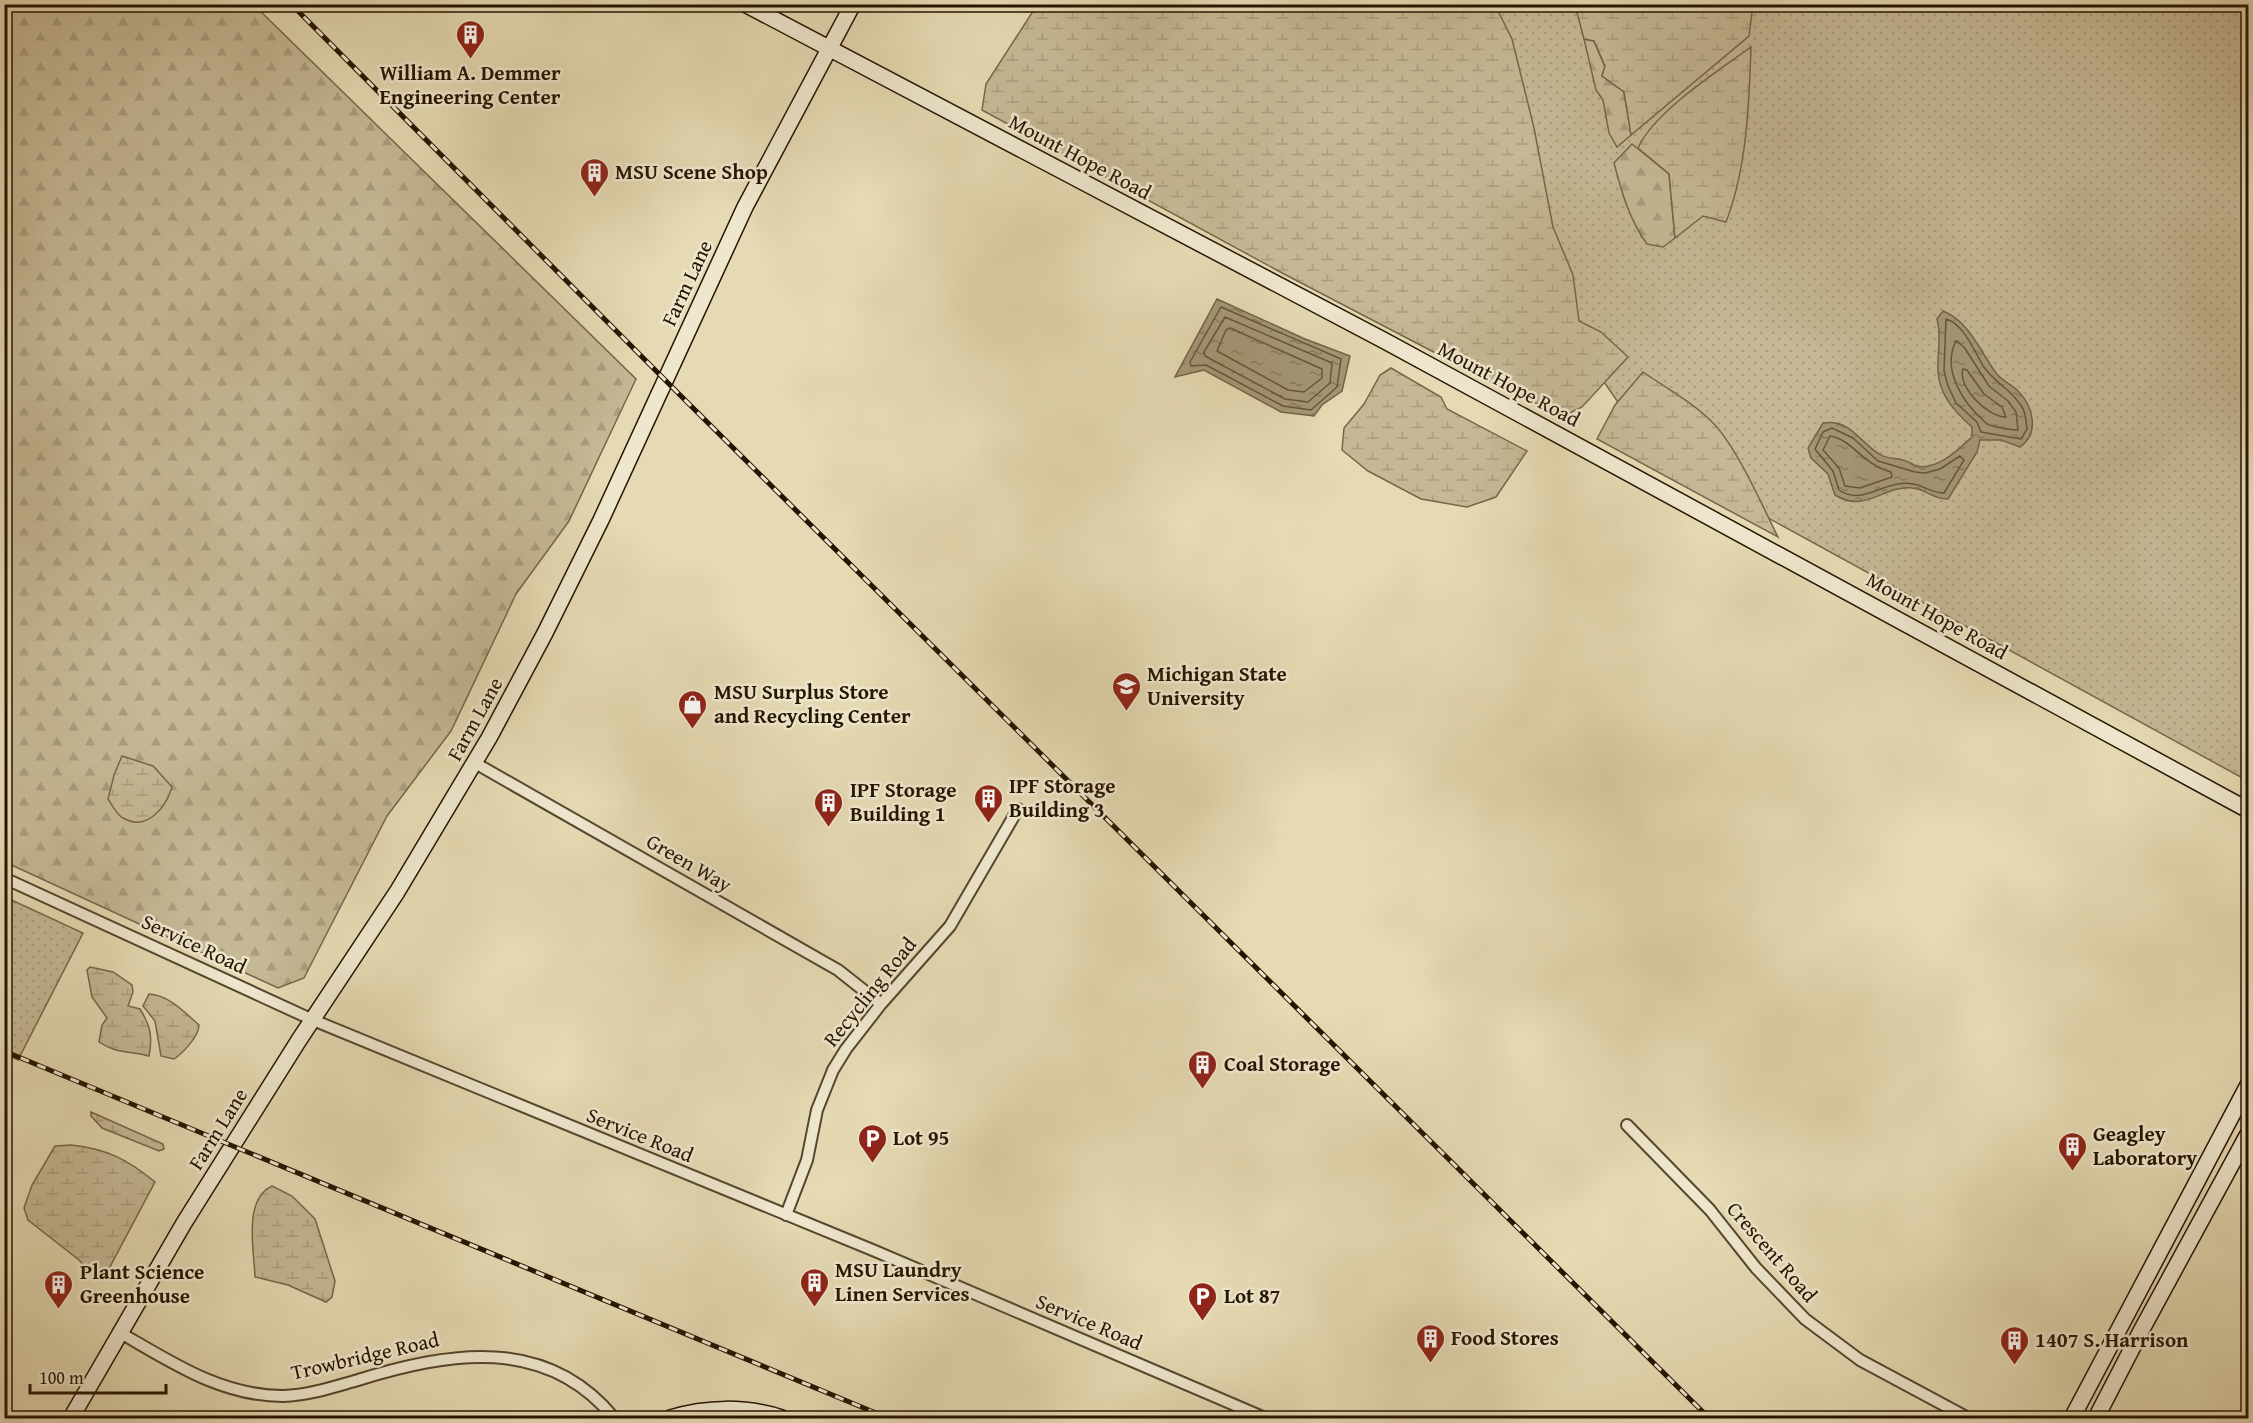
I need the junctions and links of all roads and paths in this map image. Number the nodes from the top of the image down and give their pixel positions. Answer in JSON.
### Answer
{"nodes":[{"id":1,"x":745,"y":4,"type":"edge"},
{"id":2,"x":853,"y":4,"type":"edge"},
{"id":3,"x":828,"y":48,"type":"junction"},
{"id":4,"x":475,"y":763,"type":"junction"},
{"id":5,"x":1018,"y":809,"type":"dead end"},
{"id":6,"x":2248,"y":810,"type":"edge"},
{"id":7,"x":4,"y":878,"type":"edge"},
{"id":8,"x":881,"y":1004,"type":"junction"},
{"id":9,"x":313,"y":1020,"type":"junction"},
{"id":10,"x":2248,"y":1089,"type":"edge"},
{"id":11,"x":1627,"y":1125,"type":"dead end"},
{"id":12,"x":2248,"y":1134,"type":"edge"},
{"id":13,"x":786,"y":1215,"type":"junction"},
{"id":14,"x":119,"y":1332,"type":"junction"},
{"id":15,"x":71,"y":1419,"type":"edge"},
{"id":16,"x":614,"y":1419,"type":"edge"},
{"id":17,"x":670,"y":1419,"type":"edge"},
{"id":18,"x":782,"y":1419,"type":"edge"},
{"id":19,"x":1265,"y":1419,"type":"edge"},
{"id":20,"x":1968,"y":1419,"type":"edge"},
{"id":21,"x":2072,"y":1419,"type":"edge"},
{"id":22,"x":2096,"y":1419,"type":"edge"}],
"edges":[{"from":1,"to":3,"type":"street","name":"Mount Hope Road"},
{"from":2,"to":3,"type":"street","name":"Farm Lane"},
{"from":3,"to":4,"type":"street","name":"Farm Lane"},
{"from":3,"to":6,"type":"street","name":"Mount Hope Road"},
{"from":4,"to":8,"type":"street","name":"Green Way"},
{"from":4,"to":9,"type":"street","name":"Farm Lane"},
{"from":5,"to":8,"type":"street","name":"Recycling Road"},
{"from":7,"to":9,"type":"street","name":"Service Road"},
{"from":8,"to":13,"type":"street","name":"Recycling Road"},
{"from":9,"to":13,"type":"street","name":"Service Road"},
{"from":9,"to":14,"type":"street","name":"Farm Lane"},
{"from":10,"to":21,"type":"street"},
{"from":11,"to":20,"type":"street","name":"Crescent Road"},
{"from":12,"to":22,"type":"street"},
{"from":13,"to":19,"type":"street","name":"Service Road"},
{"from":14,"to":15,"type":"street","name":"Farm Lane"},
{"from":14,"to":16,"type":"street","name":"Trowbridge Road"},
{"from":17,"to":18,"type":"street"}]}
